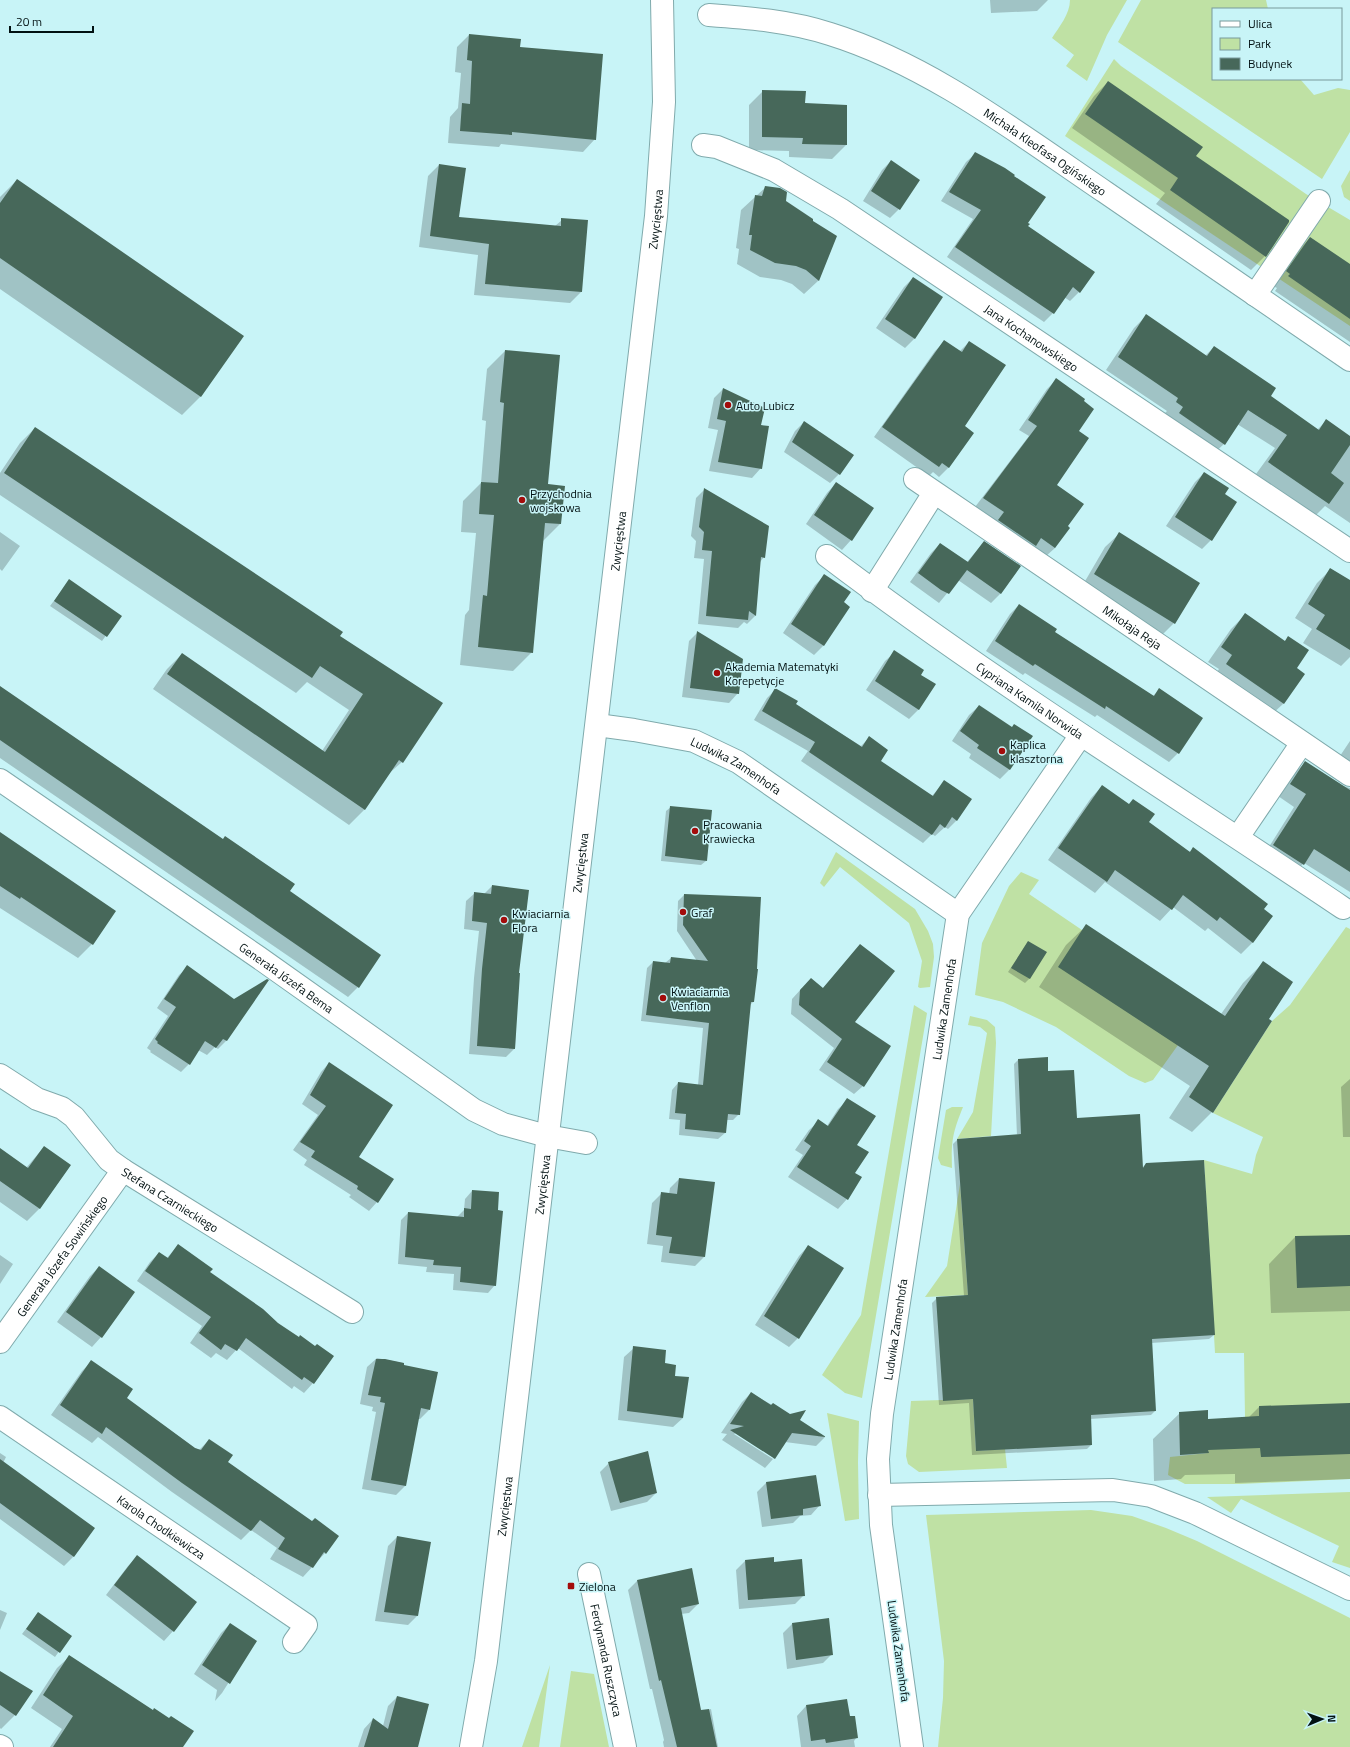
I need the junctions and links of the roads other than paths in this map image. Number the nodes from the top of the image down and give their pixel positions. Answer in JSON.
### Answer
{"nodes":[{"id":1,"x":662,"y":0,"type":"edge"},
{"id":2,"x":709,"y":14,"type":"dead end"},
{"id":3,"x":703,"y":145,"type":"dead end"},
{"id":4,"x":1319,"y":201,"type":"dead end"},
{"id":5,"x":1255,"y":295,"type":"junction"},
{"id":6,"x":1350,"y":360,"type":"edge"},
{"id":7,"x":915,"y":479,"type":"dead end"},
{"id":8,"x":934,"y":493,"type":"junction"},
{"id":9,"x":1350,"y":551,"type":"edge"},
{"id":10,"x":827,"y":556,"type":"dead end"},
{"id":11,"x":872,"y":590,"type":"junction"},
{"id":12,"x":597,"y":725,"type":"junction"},
{"id":13,"x":1081,"y":735,"type":"junction"},
{"id":14,"x":1302,"y":743,"type":"junction"},
{"id":15,"x":1350,"y":775,"type":"edge"},
{"id":16,"x":0,"y":780,"type":"edge"},
{"id":17,"x":1238,"y":837,"type":"junction"},
{"id":18,"x":1343,"y":908,"type":"dead end"},
{"id":19,"x":958,"y":914,"type":"junction"},
{"id":20,"x":0,"y":1075,"type":"edge"},
{"id":21,"x":547,"y":1136,"type":"junction"},
{"id":22,"x":586,"y":1143,"type":"dead end"},
{"id":23,"x":123,"y":1170,"type":"junction"},
{"id":24,"x":352,"y":1312,"type":"dead end"},
{"id":25,"x":0,"y":1342,"type":"edge"},
{"id":26,"x":0,"y":1417,"type":"edge"},
{"id":27,"x":879,"y":1495,"type":"junction"},
{"id":28,"x":589,"y":1574,"type":"dead end"},
{"id":29,"x":1350,"y":1589,"type":"edge"},
{"id":30,"x":294,"y":1642,"type":"dead end"},
{"id":31,"x":471,"y":1747,"type":"edge"},
{"id":32,"x":625,"y":1747,"type":"edge"},
{"id":33,"x":912,"y":1747,"type":"edge"}],
"edges":[{"from":1,"to":12,"type":"street","name":"Zwycięstwa"},
{"from":2,"to":5,"type":"street","name":"Michała Kleofasa Ogińskiego"},
{"from":3,"to":9,"type":"street","name":"Jana Kochanowskiego"},
{"from":4,"to":5,"type":"street"},
{"from":5,"to":6,"type":"street","name":"Michała Kleofasa Ogińskiego"},
{"from":7,"to":8,"type":"street","name":"Mikołaja Reja"},
{"from":8,"to":11,"type":"street"},
{"from":8,"to":14,"type":"street","name":"Mikołaja Reja"},
{"from":10,"to":11,"type":"street","name":"Cypriana Kamila Norwida"},
{"from":11,"to":13,"type":"street","name":"Cypriana Kamila Norwida"},
{"from":12,"to":19,"type":"street","name":"Ludwika Zamenhofa"},
{"from":12,"to":21,"type":"street","name":"Zwycięstwa"},
{"from":13,"to":17,"type":"street","name":"Cypriana Kamila Norwida"},
{"from":13,"to":19,"type":"street","name":"Ludwika Zamenhofa"},
{"from":14,"to":15,"type":"street","name":"Mikołaja Reja"},
{"from":14,"to":17,"type":"street"},
{"from":16,"to":21,"type":"street","name":"Generała Józefa Bema"},
{"from":17,"to":18,"type":"street","name":"Cypriana Kamila Norwida"},
{"from":19,"to":27,"type":"street","name":"Ludwika Zamenhofa"},
{"from":20,"to":23,"type":"street","name":"Stefana Czarnieckiego"},
{"from":21,"to":22,"type":"street","name":"Generała Józefa Bema"},
{"from":21,"to":31,"type":"street","name":"Zwycięstwa"},
{"from":23,"to":24,"type":"street","name":"Stefana Czarnieckiego"},
{"from":23,"to":25,"type":"street","name":"Generała Józefa Sowińskiego"},
{"from":26,"to":30,"type":"street","name":"Karola Chodkiewicza"},
{"from":27,"to":29,"type":"street"},
{"from":27,"to":33,"type":"street","name":"Ludwika Zamenhofa"},
{"from":28,"to":32,"type":"street","name":"Ferdynanda Ruszczyca"}]}
